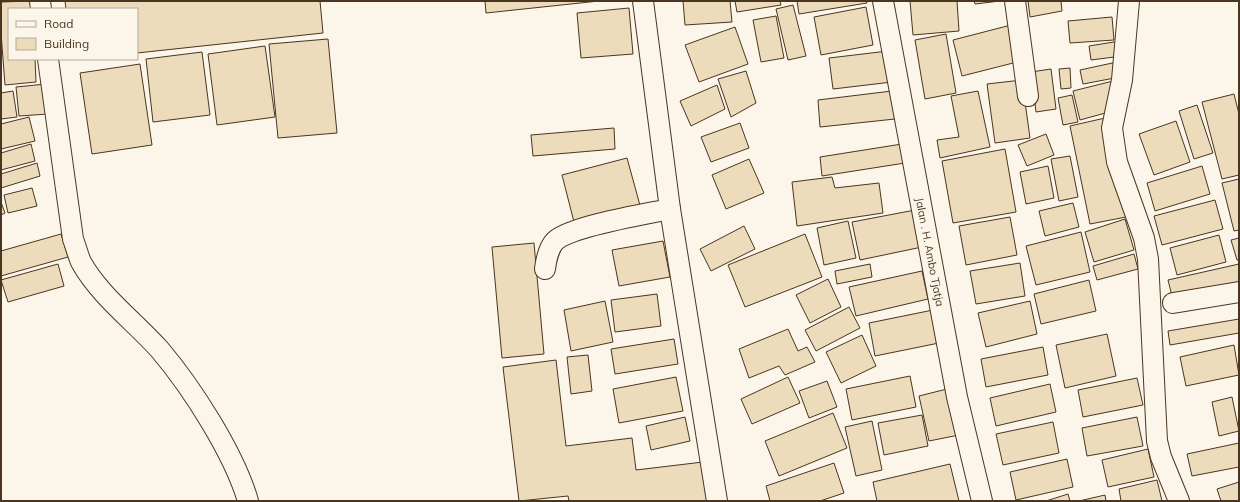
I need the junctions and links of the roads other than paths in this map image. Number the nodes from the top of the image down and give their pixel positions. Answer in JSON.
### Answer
{"nodes":[{"id":1,"x":643,"y":1,"type":"edge"},
{"id":2,"x":883,"y":1,"type":"edge"},
{"id":3,"x":1015,"y":1,"type":"edge"},
{"id":4,"x":1129,"y":1,"type":"edge"},
{"id":5,"x":48,"y":60,"type":"edge"},
{"id":6,"x":1028,"y":96,"type":"dead end"},
{"id":7,"x":670,"y":209,"type":"junction"},
{"id":8,"x":545,"y":269,"type":"dead end"},
{"id":9,"x":1239,"y":292,"type":"edge"},
{"id":10,"x":1173,"y":303,"type":"dead end"},
{"id":11,"x":248,"y":501,"type":"edge"},
{"id":12,"x":717,"y":501,"type":"edge"},
{"id":13,"x":982,"y":501,"type":"edge"},
{"id":14,"x":1179,"y":501,"type":"edge"}],
"edges":[{"from":1,"to":7,"type":"street"},
{"from":2,"to":13,"type":"street","name":"Jalan . H. Ambo Tjatja"},
{"from":3,"to":6,"type":"street"},
{"from":4,"to":14,"type":"street"},
{"from":5,"to":11,"type":"street"},
{"from":7,"to":8,"type":"street"},
{"from":7,"to":12,"type":"street"},
{"from":9,"to":10,"type":"street"}]}
